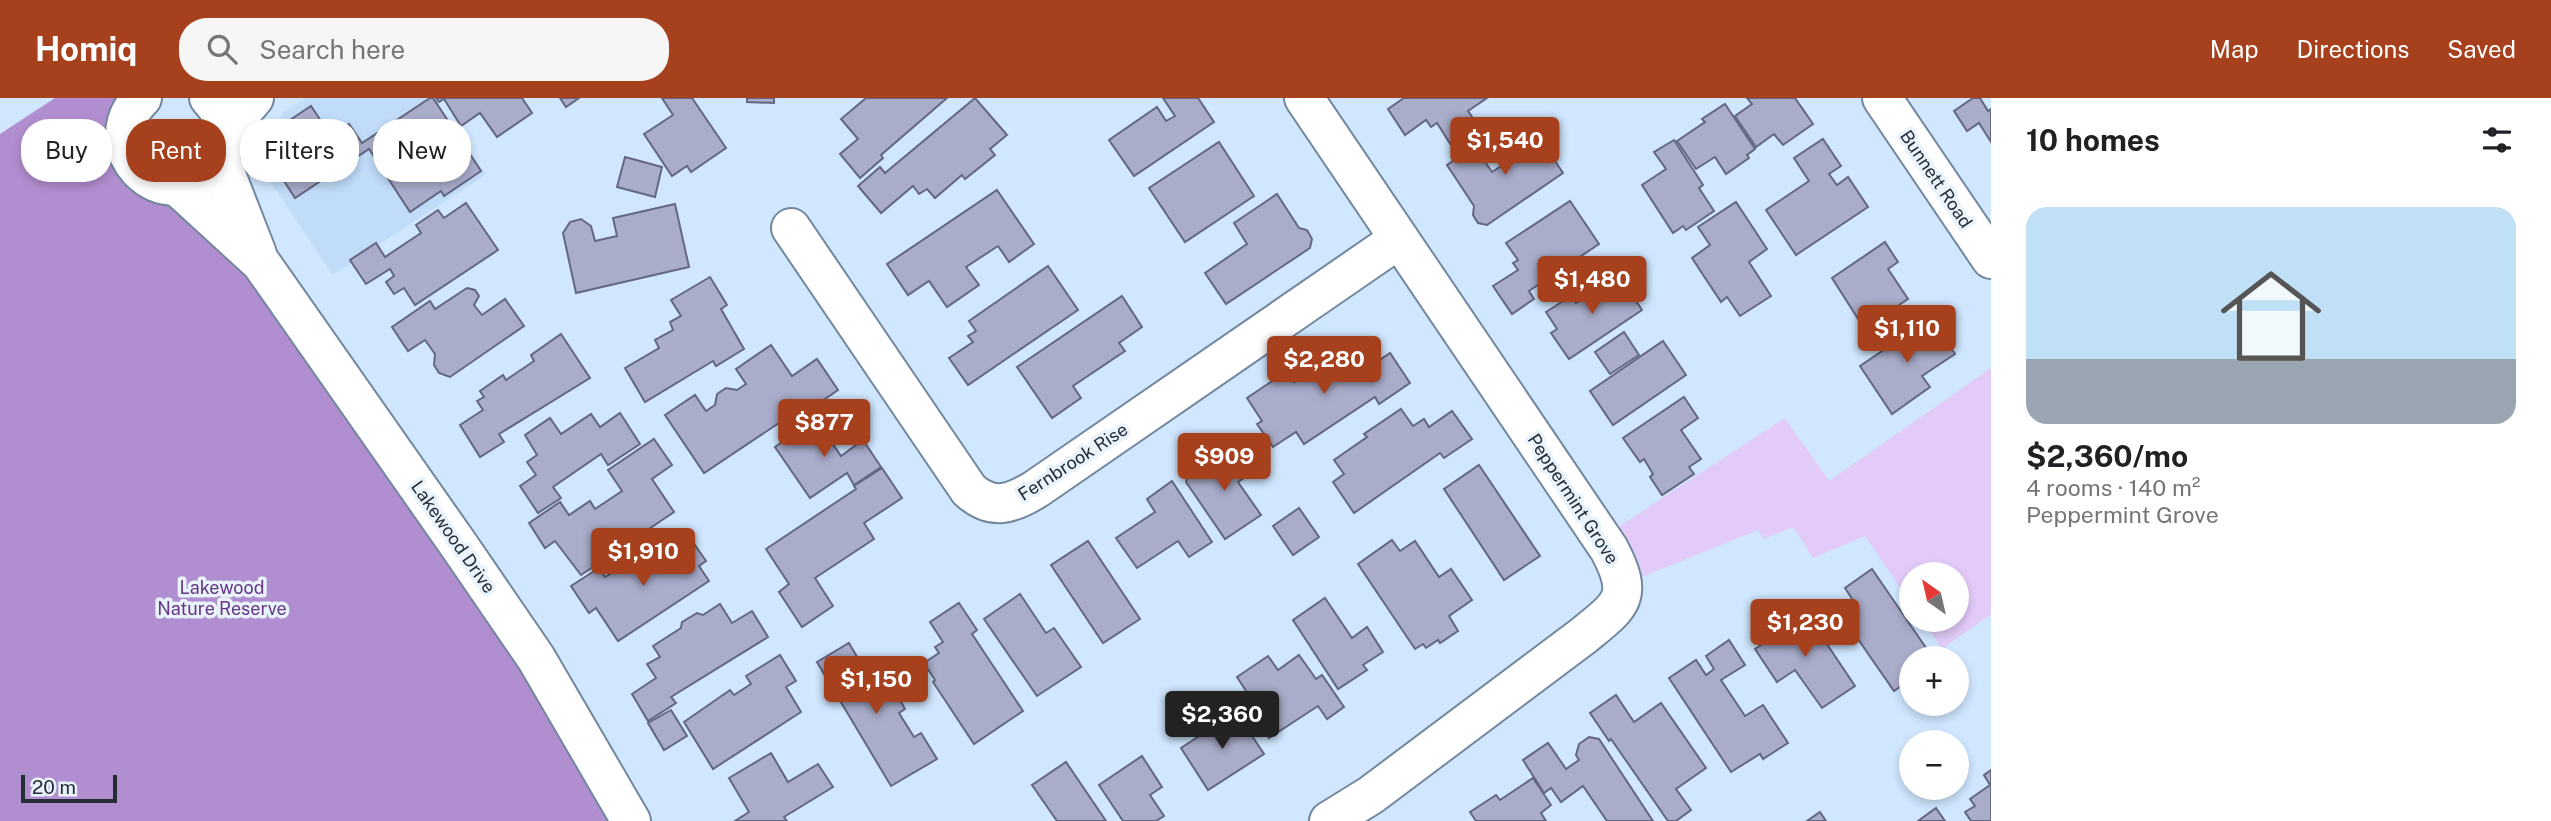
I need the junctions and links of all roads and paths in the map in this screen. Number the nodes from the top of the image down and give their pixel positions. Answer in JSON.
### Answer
{"nodes":[{"id":1,"x":254,"y":98,"type":"edge"},
{"id":2,"x":1304,"y":98,"type":"edge"},
{"id":3,"x":1882,"y":98,"type":"edge"},
{"id":4,"x":131,"y":103,"type":"edge"},
{"id":5,"x":226,"y":122,"type":"edge"},
{"id":6,"x":226,"y":154,"type":"edge"},
{"id":7,"x":194,"y":182,"type":"edge"},
{"id":8,"x":177,"y":186,"type":"junction"},
{"id":9,"x":791,"y":228,"type":"dead end"},
{"id":10,"x":1399,"y":239,"type":"junction"},
{"id":11,"x":1991,"y":259,"type":"edge"},
{"id":12,"x":261,"y":263,"type":"junction"},
{"id":13,"x":631,"y":821,"type":"edge"},
{"id":14,"x":1329,"y":821,"type":"edge"}],
"edges":[{"from":1,"to":5,"type":"street"},
{"from":2,"to":10,"type":"street","name":"Peppermint Grove"},
{"from":3,"to":11,"type":"street","name":"Bunnett Road"},
{"from":4,"to":8,"type":"street"},
{"from":6,"to":12,"type":"street","name":"Lakewood Drive"},
{"from":7,"to":8,"type":"street"},
{"from":8,"to":12,"type":"street","name":"Lakewood Drive"},
{"from":9,"to":10,"type":"street","name":"Fernbrook Rise"},
{"from":10,"to":14,"type":"street","name":"Peppermint Grove"},
{"from":12,"to":13,"type":"street","name":"Lakewood Drive"}]}
